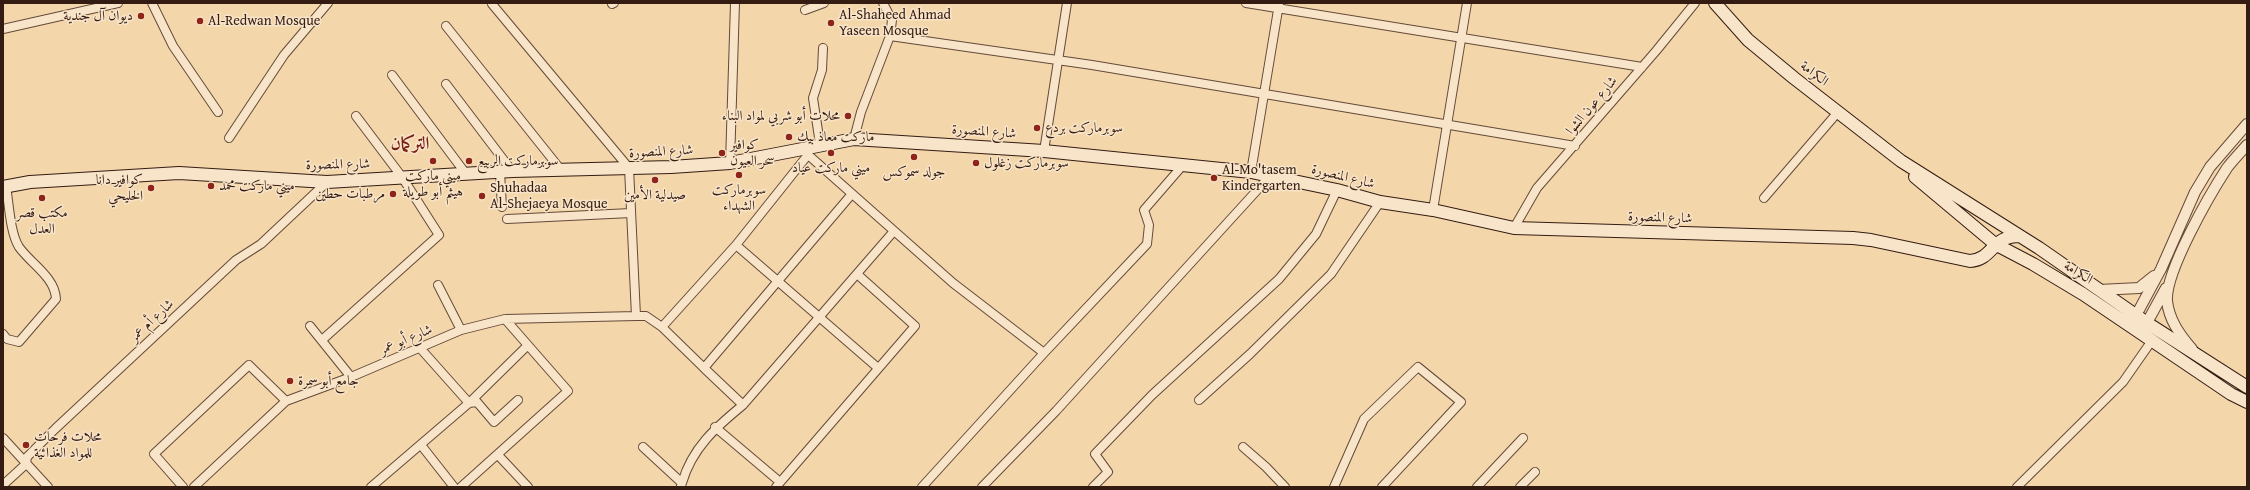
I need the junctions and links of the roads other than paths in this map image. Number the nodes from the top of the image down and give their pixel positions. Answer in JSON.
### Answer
{"nodes":[{"id":1,"x":118,"y":3,"type":"edge"},
{"id":2,"x":152,"y":3,"type":"edge"},
{"id":3,"x":328,"y":3,"type":"edge"},
{"id":4,"x":735,"y":3,"type":"edge"},
{"id":5,"x":824,"y":3,"type":"edge"},
{"id":6,"x":883,"y":3,"type":"edge"},
{"id":7,"x":1067,"y":3,"type":"edge"},
{"id":8,"x":1246,"y":3,"type":"edge"},
{"id":9,"x":1467,"y":3,"type":"edge"},
{"id":10,"x":1695,"y":3,"type":"edge"},
{"id":11,"x":1715,"y":3,"type":"edge"},
{"id":12,"x":105,"y":4,"type":"edge"},
{"id":13,"x":492,"y":4,"type":"edge"},
{"id":14,"x":1279,"y":6,"type":"edge"},
{"id":15,"x":805,"y":10,"type":"dead end"},
{"id":16,"x":446,"y":26,"type":"dead end"},
{"id":17,"x":3,"y":29,"type":"edge"},
{"id":18,"x":890,"y":36,"type":"junction"},
{"id":19,"x":1461,"y":37,"type":"junction"},
{"id":20,"x":823,"y":48,"type":"dead end"},
{"id":21,"x":1058,"y":61,"type":"junction"},
{"id":22,"x":1642,"y":67,"type":"junction"},
{"id":23,"x":392,"y":75,"type":"dead end"},
{"id":24,"x":446,"y":84,"type":"dead end"},
{"id":25,"x":1263,"y":95,"type":"junction"},
{"id":26,"x":218,"y":112,"type":"dead end"},
{"id":27,"x":1838,"y":112,"type":"junction"},
{"id":28,"x":356,"y":116,"type":"dead end"},
{"id":29,"x":2247,"y":124,"type":"edge"},
{"id":30,"x":1446,"y":125,"type":"junction"},
{"id":31,"x":229,"y":138,"type":"dead end"},
{"id":32,"x":854,"y":139,"type":"junction"},
{"id":33,"x":820,"y":144,"type":"junction"},
{"id":34,"x":2247,"y":145,"type":"edge"},
{"id":35,"x":1575,"y":146,"type":"junction"},
{"id":36,"x":1044,"y":151,"type":"junction"},
{"id":37,"x":805,"y":152,"type":"junction"},
{"id":38,"x":1901,"y":161,"type":"junction"},
{"id":39,"x":730,"y":163,"type":"junction"},
{"id":40,"x":1183,"y":165,"type":"junction"},
{"id":41,"x":629,"y":168,"type":"junction"},
{"id":42,"x":561,"y":170,"type":"junction"},
{"id":43,"x":512,"y":171,"type":"junction"},
{"id":44,"x":500,"y":172,"type":"junction"},
{"id":45,"x":1251,"y":172,"type":"junction"},
{"id":46,"x":466,"y":174,"type":"junction"},
{"id":47,"x":1270,"y":176,"type":"junction"},
{"id":48,"x":402,"y":177,"type":"junction"},
{"id":49,"x":326,"y":182,"type":"junction"},
{"id":50,"x":5,"y":186,"type":"edge"},
{"id":51,"x":1337,"y":190,"type":"junction"},
{"id":52,"x":851,"y":195,"type":"junction"},
{"id":53,"x":1764,"y":198,"type":"dead end"},
{"id":54,"x":1380,"y":202,"type":"junction"},
{"id":55,"x":502,"y":207,"type":"dead end"},
{"id":56,"x":1433,"y":210,"type":"junction"},
{"id":57,"x":631,"y":213,"type":"junction"},
{"id":58,"x":507,"y":220,"type":"dead end"},
{"id":59,"x":1514,"y":228,"type":"junction"},
{"id":60,"x":894,"y":231,"type":"junction"},
{"id":61,"x":2020,"y":236,"type":"junction"},
{"id":62,"x":1995,"y":244,"type":"junction"},
{"id":63,"x":736,"y":245,"type":"junction"},
{"id":64,"x":2161,"y":269,"type":"junction"},
{"id":65,"x":857,"y":274,"type":"junction"},
{"id":66,"x":2171,"y":280,"type":"junction"},
{"id":67,"x":778,"y":281,"type":"junction"},
{"id":68,"x":438,"y":285,"type":"dead end"},
{"id":69,"x":2099,"y":290,"type":"junction"},
{"id":70,"x":636,"y":316,"type":"junction"},
{"id":71,"x":818,"y":317,"type":"junction"},
{"id":72,"x":505,"y":319,"type":"junction"},
{"id":73,"x":2134,"y":320,"type":"junction"},
{"id":74,"x":310,"y":326,"type":"dead end"},
{"id":75,"x":662,"y":327,"type":"junction"},
{"id":76,"x":2144,"y":327,"type":"junction"},
{"id":77,"x":461,"y":330,"type":"junction"},
{"id":78,"x":3,"y":334,"type":"edge"},
{"id":79,"x":2153,"y":339,"type":"junction"},
{"id":80,"x":322,"y":340,"type":"junction"},
{"id":81,"x":527,"y":346,"type":"junction"},
{"id":82,"x":420,"y":348,"type":"junction"},
{"id":83,"x":2193,"y":351,"type":"junction"},
{"id":84,"x":1044,"y":353,"type":"junction"},
{"id":85,"x":704,"y":368,"type":"junction"},
{"id":86,"x":878,"y":368,"type":"junction"},
{"id":87,"x":351,"y":377,"type":"junction"},
{"id":88,"x":2247,"y":387,"type":"edge"},
{"id":89,"x":518,"y":400,"type":"dead end"},
{"id":90,"x":1199,"y":400,"type":"dead end"},
{"id":91,"x":286,"y":401,"type":"junction"},
{"id":92,"x":2247,"y":402,"type":"edge"},
{"id":93,"x":469,"y":403,"type":"junction"},
{"id":94,"x":743,"y":404,"type":"junction"},
{"id":95,"x":715,"y":427,"type":"junction"},
{"id":96,"x":3,"y":438,"type":"edge"},
{"id":97,"x":1523,"y":438,"type":"dead end"},
{"id":98,"x":420,"y":445,"type":"junction"},
{"id":99,"x":643,"y":447,"type":"dead end"},
{"id":100,"x":1243,"y":447,"type":"dead end"},
{"id":101,"x":498,"y":455,"type":"junction"},
{"id":102,"x":26,"y":464,"type":"junction"},
{"id":103,"x":1534,"y":472,"type":"dead end"},
{"id":104,"x":45,"y":484,"type":"edge"},
{"id":105,"x":3,"y":485,"type":"edge"},
{"id":106,"x":681,"y":485,"type":"edge"},
{"id":107,"x":778,"y":485,"type":"edge"},
{"id":108,"x":375,"y":486,"type":"edge"},
{"id":109,"x":35,"y":487,"type":"edge"},
{"id":110,"x":183,"y":487,"type":"edge"},
{"id":111,"x":194,"y":487,"type":"edge"},
{"id":112,"x":454,"y":487,"type":"edge"},
{"id":113,"x":461,"y":487,"type":"edge"},
{"id":114,"x":528,"y":487,"type":"edge"},
{"id":115,"x":922,"y":487,"type":"edge"},
{"id":116,"x":982,"y":487,"type":"edge"},
{"id":117,"x":1093,"y":487,"type":"edge"},
{"id":118,"x":1285,"y":487,"type":"edge"},
{"id":119,"x":1334,"y":487,"type":"edge"},
{"id":120,"x":1382,"y":487,"type":"edge"},
{"id":121,"x":1477,"y":487,"type":"edge"},
{"id":122,"x":1520,"y":487,"type":"edge"},
{"id":123,"x":2017,"y":487,"type":"edge"}],
"edges":[{"from":1,"to":12,"type":"street"},
{"from":2,"to":26,"type":"street"},
{"from":3,"to":31,"type":"street"},
{"from":4,"to":39,"type":"street"},
{"from":5,"to":15,"type":"street"},
{"from":6,"to":18,"type":"street"},
{"from":7,"to":21,"type":"street"},
{"from":8,"to":14,"type":"street"},
{"from":9,"to":19,"type":"street"},
{"from":10,"to":22,"type":"street","name":"شارع عون الشوا"},
{"from":11,"to":27,"type":"main road","name":"الكرامة"},
{"from":12,"to":17,"type":"street"},
{"from":13,"to":41,"type":"street"},
{"from":14,"to":19,"type":"street"},
{"from":14,"to":25,"type":"street"},
{"from":16,"to":42,"type":"street"},
{"from":18,"to":21,"type":"street"},
{"from":18,"to":32,"type":"street"},
{"from":19,"to":22,"type":"street"},
{"from":19,"to":30,"type":"street"},
{"from":20,"to":33,"type":"street"},
{"from":21,"to":25,"type":"street"},
{"from":21,"to":36,"type":"street"},
{"from":22,"to":35,"type":"street","name":"شارع عون الشوا"},
{"from":23,"to":46,"type":"street"},
{"from":24,"to":43,"type":"street"},
{"from":25,"to":30,"type":"street"},
{"from":25,"to":45,"type":"street"},
{"from":27,"to":38,"type":"main road","name":"الكرامة"},
{"from":27,"to":53,"type":"street"},
{"from":28,"to":48,"type":"street"},
{"from":29,"to":64,"type":"street"},
{"from":30,"to":35,"type":"street"},
{"from":30,"to":56,"type":"street"},
{"from":32,"to":33,"type":"main road","name":"شارع المنصورة"},
{"from":32,"to":36,"type":"main road","name":"شارع المنصورة"},
{"from":33,"to":37,"type":"main road","name":"شارع المنصورة"},
{"from":34,"to":66,"type":"street"},
{"from":35,"to":59,"type":"street","name":"شارع عون الشوا"},
{"from":36,"to":40,"type":"main road","name":"شارع المنصورة"},
{"from":37,"to":39,"type":"main road","name":"شارع المنصورة"},
{"from":37,"to":52,"type":"street"},
{"from":37,"to":63,"type":"street"},
{"from":38,"to":61,"type":"main road","name":"الكرامة"},
{"from":38,"to":62,"type":"main road","name":"الكرامة"},
{"from":39,"to":41,"type":"main road","name":"شارع المنصورة"},
{"from":40,"to":45,"type":"main road","name":"شارع المنصورة"},
{"from":40,"to":84,"type":"street"},
{"from":41,"to":42,"type":"main road","name":"شارع المنصورة"},
{"from":41,"to":57,"type":"street"},
{"from":42,"to":43,"type":"main road","name":"شارع المنصورة"},
{"from":43,"to":44,"type":"main road","name":"شارع المنصورة"},
{"from":44,"to":46,"type":"main road","name":"شارع المنصورة"},
{"from":44,"to":55,"type":"street"},
{"from":45,"to":47,"type":"main road","name":"شارع المنصورة"},
{"from":46,"to":48,"type":"main road","name":"شارع المنصورة"},
{"from":47,"to":51,"type":"main road","name":"شارع المنصورة"},
{"from":47,"to":116,"type":"street"},
{"from":48,"to":49,"type":"main road","name":"شارع المنصورة"},
{"from":48,"to":80,"type":"street"},
{"from":49,"to":50,"type":"main road","name":"شارع المنصورة"},
{"from":49,"to":102,"type":"street","name":"شارع أم عمر"},
{"from":50,"to":78,"type":"street"},
{"from":51,"to":54,"type":"main road","name":"شارع المنصورة"},
{"from":51,"to":117,"type":"street"},
{"from":52,"to":60,"type":"street"},
{"from":52,"to":67,"type":"street"},
{"from":54,"to":56,"type":"main road","name":"شارع المنصورة"},
{"from":54,"to":90,"type":"street"},
{"from":56,"to":59,"type":"main road","name":"شارع المنصورة"},
{"from":57,"to":58,"type":"street"},
{"from":57,"to":70,"type":"street"},
{"from":59,"to":62,"type":"main road","name":"شارع المنصورة"},
{"from":60,"to":65,"type":"street"},
{"from":60,"to":84,"type":"street"},
{"from":61,"to":62,"type":"main road","name":"شارع المنصورة"},
{"from":61,"to":69,"type":"main road","name":"الكرامة"},
{"from":62,"to":73,"type":"main road","name":"الكرامة"},
{"from":63,"to":67,"type":"street"},
{"from":63,"to":75,"type":"street"},
{"from":64,"to":69,"type":"street"},
{"from":64,"to":73,"type":"street"},
{"from":65,"to":71,"type":"street"},
{"from":65,"to":86,"type":"street"},
{"from":66,"to":76,"type":"street"},
{"from":66,"to":83,"type":"street"},
{"from":67,"to":71,"type":"street"},
{"from":67,"to":85,"type":"street"},
{"from":68,"to":77,"type":"street"},
{"from":69,"to":73,"type":"main road","name":"الكرامة"},
{"from":70,"to":72,"type":"street","name":"شارع أبو عمر"},
{"from":70,"to":75,"type":"street","name":"شارع أبو عمر"},
{"from":71,"to":86,"type":"street"},
{"from":71,"to":94,"type":"street"},
{"from":72,"to":77,"type":"street","name":"شارع أبو عمر"},
{"from":72,"to":81,"type":"street"},
{"from":73,"to":76,"type":"main road","name":"الكرامة"},
{"from":74,"to":80,"type":"street"},
{"from":75,"to":85,"type":"street","name":"شارع أبو عمر"},
{"from":76,"to":79,"type":"main road","name":"الكرامة"},
{"from":76,"to":83,"type":"main road","name":"الكرامة"},
{"from":77,"to":82,"type":"street","name":"شارع أبو عمر"},
{"from":79,"to":92,"type":"main road","name":"الكرامة"},
{"from":79,"to":123,"type":"street"},
{"from":80,"to":87,"type":"street"},
{"from":81,"to":93,"type":"street"},
{"from":81,"to":101,"type":"street"},
{"from":82,"to":87,"type":"street","name":"شارع أبو عمر"},
{"from":82,"to":93,"type":"street"},
{"from":83,"to":88,"type":"main road","name":"الكرامة"},
{"from":84,"to":115,"type":"street"},
{"from":85,"to":94,"type":"street","name":"شارع أبو عمر"},
{"from":86,"to":107,"type":"street"},
{"from":87,"to":91,"type":"street","name":"شارع أبو عمر"},
{"from":89,"to":93,"type":"street"},
{"from":91,"to":110,"type":"street"},
{"from":91,"to":111,"type":"street","name":"شارع أبو عمر"},
{"from":93,"to":98,"type":"street"},
{"from":94,"to":95,"type":"street"},
{"from":95,"to":106,"type":"street"},
{"from":95,"to":107,"type":"street"},
{"from":96,"to":102,"type":"street"},
{"from":97,"to":121,"type":"street"},
{"from":98,"to":108,"type":"street"},
{"from":98,"to":112,"type":"street"},
{"from":99,"to":106,"type":"street"},
{"from":100,"to":118,"type":"street"},
{"from":101,"to":113,"type":"street"},
{"from":101,"to":114,"type":"street"},
{"from":102,"to":104,"type":"street"},
{"from":102,"to":105,"type":"street","name":"شارع أم عمر"},
{"from":103,"to":122,"type":"street"},
{"from":104,"to":109,"type":"street"},
{"from":119,"to":120,"type":"street"}]}
